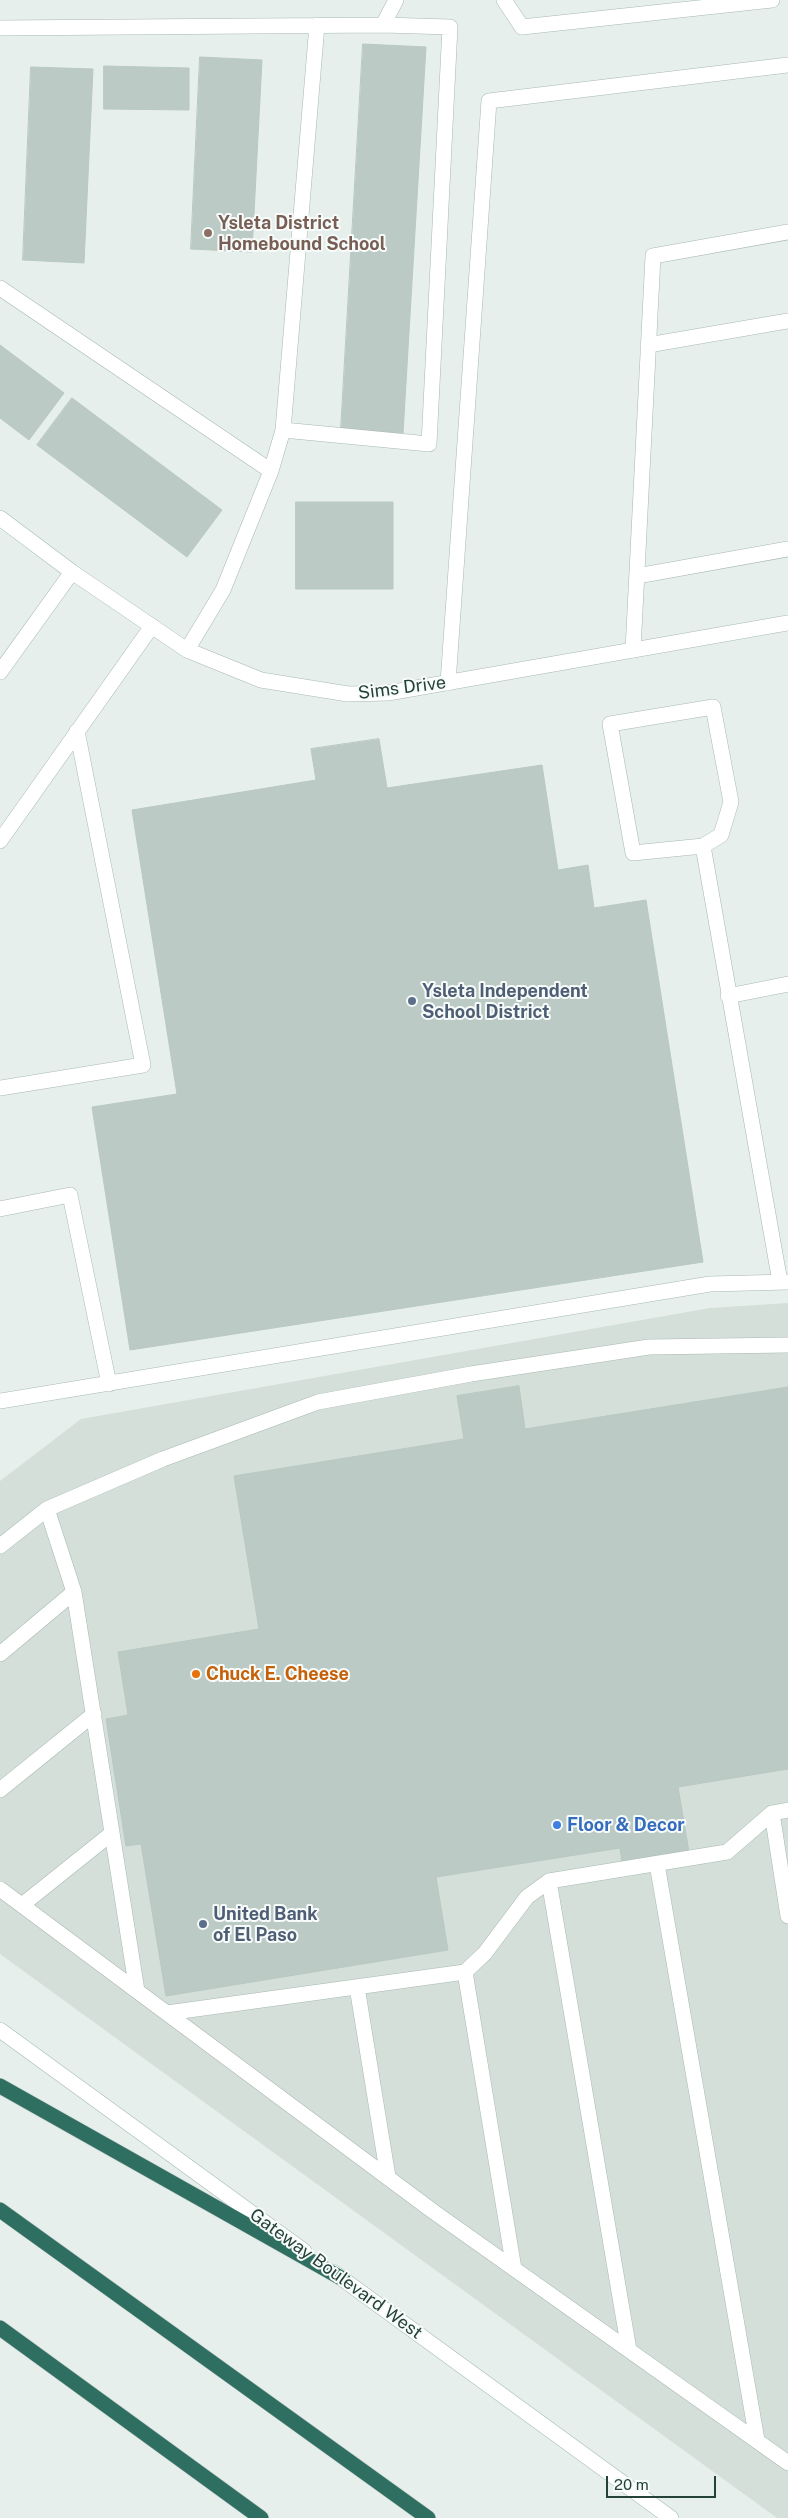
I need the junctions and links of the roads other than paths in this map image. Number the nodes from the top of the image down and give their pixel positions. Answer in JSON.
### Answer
{"nodes":[{"id":1,"x":396,"y":0,"type":"edge"},
{"id":2,"x":504,"y":0,"type":"edge"},
{"id":3,"x":772,"y":0,"type":"edge"},
{"id":4,"x":316,"y":25,"type":"junction"},
{"id":5,"x":383,"y":25,"type":"junction"},
{"id":6,"x":0,"y":28,"type":"edge"},
{"id":7,"x":788,"y":65,"type":"edge"},
{"id":8,"x":788,"y":232,"type":"edge"},
{"id":9,"x":0,"y":288,"type":"edge"},
{"id":10,"x":788,"y":321,"type":"edge"},
{"id":11,"x":648,"y":345,"type":"junction"},
{"id":12,"x":283,"y":430,"type":"junction"},
{"id":13,"x":271,"y":471,"type":"junction"},
{"id":14,"x":0,"y":518,"type":"edge"},
{"id":15,"x":788,"y":549,"type":"edge"},
{"id":16,"x":72,"y":572,"type":"junction"},
{"id":17,"x":637,"y":576,"type":"junction"},
{"id":18,"x":788,"y":623,"type":"edge"},
{"id":19,"x":152,"y":626,"type":"junction"},
{"id":20,"x":187,"y":650,"type":"junction"},
{"id":21,"x":633,"y":650,"type":"junction"},
{"id":22,"x":0,"y":672,"type":"edge"},
{"id":23,"x":448,"y":683,"type":"junction"},
{"id":24,"x":78,"y":731,"type":"junction"},
{"id":25,"x":0,"y":840,"type":"edge"},
{"id":26,"x":703,"y":846,"type":"junction"},
{"id":27,"x":788,"y":984,"type":"edge"},
{"id":28,"x":728,"y":996,"type":"junction"},
{"id":29,"x":0,"y":1088,"type":"edge"},
{"id":30,"x":0,"y":1209,"type":"edge"},
{"id":31,"x":784,"y":1282,"type":"edge"},
{"id":32,"x":788,"y":1344,"type":"edge"},
{"id":33,"x":109,"y":1384,"type":"junction"},
{"id":34,"x":0,"y":1402,"type":"edge"},
{"id":35,"x":47,"y":1509,"type":"junction"},
{"id":36,"x":0,"y":1546,"type":"edge"},
{"id":37,"x":74,"y":1592,"type":"junction"},
{"id":38,"x":0,"y":1654,"type":"edge"},
{"id":39,"x":94,"y":1714,"type":"junction"},
{"id":40,"x":0,"y":1790,"type":"edge"},
{"id":41,"x":788,"y":1810,"type":"edge"},
{"id":42,"x":772,"y":1813,"type":"junction"},
{"id":43,"x":112,"y":1833,"type":"junction"},
{"id":44,"x":657,"y":1864,"type":"junction"},
{"id":45,"x":549,"y":1881,"type":"junction"},
{"id":46,"x":0,"y":1889,"type":"edge"},
{"id":47,"x":22,"y":1905,"type":"junction"},
{"id":48,"x":788,"y":1916,"type":"edge"},
{"id":49,"x":465,"y":1972,"type":"junction"},
{"id":50,"x":357,"y":1987,"type":"junction"},
{"id":51,"x":137,"y":1991,"type":"junction"},
{"id":52,"x":167,"y":2013,"type":"junction"},
{"id":53,"x":0,"y":2030,"type":"edge"},
{"id":54,"x":0,"y":2086,"type":"edge"},
{"id":55,"x":388,"y":2177,"type":"junction"},
{"id":56,"x":0,"y":2210,"type":"edge"},
{"id":57,"x":514,"y":2269,"type":"junction"},
{"id":58,"x":343,"y":2279,"type":"junction"},
{"id":59,"x":0,"y":2328,"type":"edge"},
{"id":60,"x":629,"y":2350,"type":"junction"},
{"id":61,"x":756,"y":2440,"type":"junction"},
{"id":62,"x":788,"y":2463,"type":"edge"},
{"id":63,"x":261,"y":2518,"type":"edge"},
{"id":64,"x":428,"y":2518,"type":"edge"},
{"id":65,"x":671,"y":2518,"type":"edge"}],
"edges":[{"from":1,"to":5,"type":"street"},
{"from":2,"to":3,"type":"street"},
{"from":4,"to":5,"type":"street"},
{"from":4,"to":6,"type":"street"},
{"from":4,"to":12,"type":"street"},
{"from":5,"to":12,"type":"street"},
{"from":7,"to":23,"type":"street"},
{"from":8,"to":11,"type":"street"},
{"from":9,"to":13,"type":"street"},
{"from":10,"to":11,"type":"street"},
{"from":11,"to":17,"type":"street"},
{"from":12,"to":13,"type":"street"},
{"from":13,"to":20,"type":"street"},
{"from":14,"to":16,"type":"street","name":"Sims Drive"},
{"from":15,"to":17,"type":"street"},
{"from":16,"to":19,"type":"street","name":"Sims Drive"},
{"from":16,"to":22,"type":"street"},
{"from":17,"to":21,"type":"street"},
{"from":18,"to":21,"type":"street","name":"Sims Drive"},
{"from":19,"to":20,"type":"street","name":"Sims Drive"},
{"from":19,"to":24,"type":"street"},
{"from":20,"to":23,"type":"street","name":"Sims Drive"},
{"from":21,"to":23,"type":"street","name":"Sims Drive"},
{"from":24,"to":25,"type":"street"},
{"from":24,"to":29,"type":"street"},
{"from":26,"to":26,"type":"street"},
{"from":26,"to":28,"type":"street"},
{"from":27,"to":28,"type":"street"},
{"from":28,"to":31,"type":"street"},
{"from":30,"to":33,"type":"street"},
{"from":31,"to":33,"type":"street"},
{"from":32,"to":35,"type":"street"},
{"from":33,"to":34,"type":"street"},
{"from":35,"to":36,"type":"street"},
{"from":35,"to":37,"type":"street"},
{"from":37,"to":38,"type":"street"},
{"from":37,"to":39,"type":"street"},
{"from":39,"to":40,"type":"street"},
{"from":39,"to":43,"type":"street"},
{"from":41,"to":42,"type":"street"},
{"from":42,"to":44,"type":"street"},
{"from":42,"to":48,"type":"street"},
{"from":43,"to":47,"type":"street"},
{"from":43,"to":51,"type":"street"},
{"from":44,"to":45,"type":"street"},
{"from":44,"to":61,"type":"street"},
{"from":45,"to":49,"type":"street"},
{"from":45,"to":60,"type":"street"},
{"from":46,"to":47,"type":"street"},
{"from":47,"to":51,"type":"street"},
{"from":49,"to":50,"type":"street"},
{"from":49,"to":57,"type":"street"},
{"from":50,"to":52,"type":"street"},
{"from":50,"to":55,"type":"street"},
{"from":51,"to":52,"type":"street"},
{"from":52,"to":55,"type":"street"},
{"from":53,"to":58,"type":"street","name":"Gateway Boulevard West"},
{"from":54,"to":58,"type":"highway"},
{"from":55,"to":57,"type":"street"},
{"from":56,"to":64,"type":"highway"},
{"from":57,"to":60,"type":"street"},
{"from":58,"to":65,"type":"street","name":"Gateway Boulevard West"},
{"from":59,"to":63,"type":"highway"},
{"from":60,"to":61,"type":"street"},
{"from":61,"to":62,"type":"street"}]}
